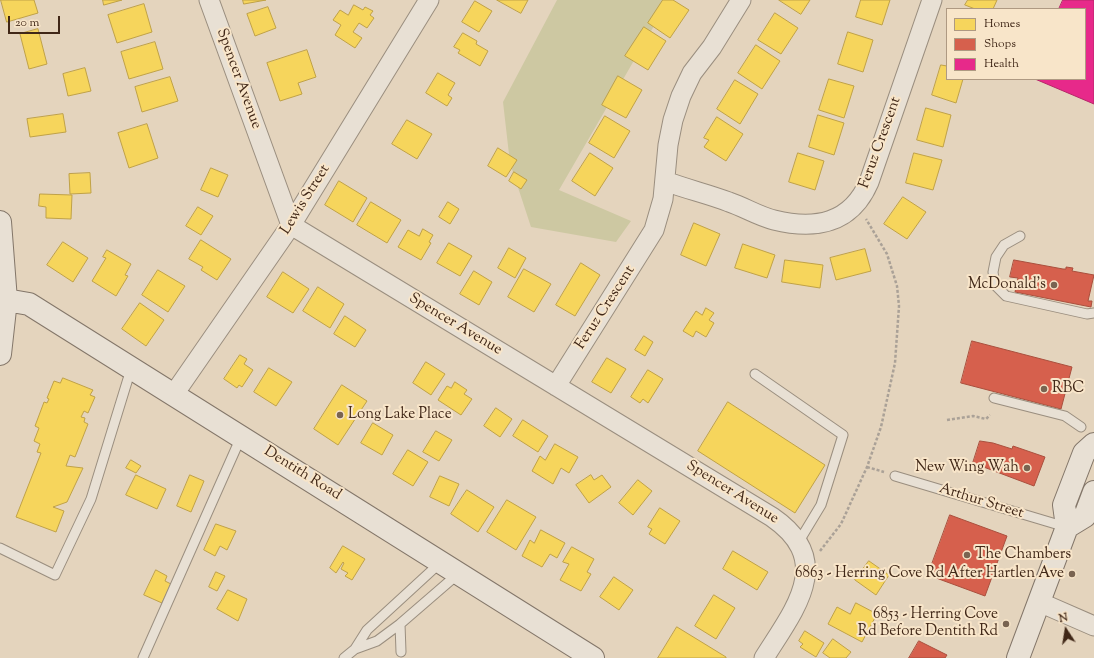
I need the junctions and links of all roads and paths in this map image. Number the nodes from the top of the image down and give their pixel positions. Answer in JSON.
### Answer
{"nodes":[{"id":1,"x":209,"y":0,"type":"edge"},
{"id":2,"x":429,"y":0,"type":"edge"},
{"id":3,"x":741,"y":0,"type":"edge"},
{"id":4,"x":932,"y":0,"type":"edge"},
{"id":5,"x":665,"y":181,"type":"junction"},
{"id":6,"x":857,"y":202,"type":"junction"},
{"id":7,"x":0,"y":222,"type":"edge"},
{"id":8,"x":291,"y":225,"type":"junction"},
{"id":9,"x":1020,"y":236,"type":"dead end"},
{"id":10,"x":6,"y":300,"type":"junction"},
{"id":11,"x":1094,"y":313,"type":"edge"},
{"id":12,"x":0,"y":354,"type":"edge"},
{"id":13,"x":132,"y":367,"type":"junction"},
{"id":14,"x":755,"y":374,"type":"dead end"},
{"id":15,"x":556,"y":386,"type":"junction"},
{"id":16,"x":174,"y":394,"type":"junction"},
{"id":17,"x":994,"y":398,"type":"dead end"},
{"id":18,"x":990,"y":415,"type":"dead end"},
{"id":19,"x":947,"y":420,"type":"dead end"},
{"id":20,"x":1088,"y":435,"type":"edge"},
{"id":21,"x":242,"y":436,"type":"junction"},
{"id":22,"x":867,"y":467,"type":"junction"},
{"id":23,"x":895,"y":476,"type":"joint"},
{"id":24,"x":1094,"y":492,"type":"edge"},
{"id":25,"x":1068,"y":528,"type":"junction"},
{"id":26,"x":798,"y":544,"type":"junction"},
{"id":27,"x":0,"y":548,"type":"edge"},
{"id":28,"x":441,"y":562,"type":"junction"},
{"id":29,"x":806,"y":566,"type":"junction"},
{"id":30,"x":459,"y":573,"type":"junction"},
{"id":31,"x":1039,"y":602,"type":"junction"},
{"id":32,"x":400,"y":624,"type":"junction"},
{"id":33,"x":1094,"y":626,"type":"edge"},
{"id":34,"x":355,"y":649,"type":"junction"},
{"id":35,"x":401,"y":652,"type":"dead end"},
{"id":36,"x":142,"y":658,"type":"edge"},
{"id":37,"x":344,"y":658,"type":"edge"},
{"id":38,"x":593,"y":658,"type":"edge"},
{"id":39,"x":764,"y":658,"type":"edge"},
{"id":40,"x":1018,"y":658,"type":"edge"}],
"edges":[{"from":1,"to":8,"type":"street","name":"Spencer Avenue"},
{"from":2,"to":8,"type":"street","name":"Lewis Street"},
{"from":3,"to":5,"type":"street","name":"Feruz Crescent"},
{"from":4,"to":6,"type":"street","name":"Feruz Crescent"},
{"from":5,"to":6,"type":"street","name":"Feruz Crescent"},
{"from":5,"to":15,"type":"street","name":"Feruz Crescent"},
{"from":6,"to":22,"type":"path"},
{"from":7,"to":10,"type":"main road"},
{"from":8,"to":15,"type":"street","name":"Spencer Avenue"},
{"from":8,"to":16,"type":"street","name":"Lewis Street"},
{"from":9,"to":11,"type":"lane"},
{"from":10,"to":12,"type":"main road"},
{"from":10,"to":13,"type":"main road","name":"Dentith Road"},
{"from":13,"to":16,"type":"main road","name":"Dentith Road"},
{"from":13,"to":27,"type":"lane"},
{"from":14,"to":26,"type":"lane"},
{"from":15,"to":26,"type":"street","name":"Spencer Avenue"},
{"from":16,"to":21,"type":"main road","name":"Dentith Road"},
{"from":17,"to":20,"type":"lane"},
{"from":18,"to":19,"type":"path"},
{"from":20,"to":25,"type":"main road"},
{"from":21,"to":28,"type":"main road","name":"Dentith Road"},
{"from":21,"to":36,"type":"lane"},
{"from":22,"to":23,"type":"path"},
{"from":22,"to":29,"type":"path"},
{"from":23,"to":25,"type":"lane","name":"Arthur Street"},
{"from":24,"to":25,"type":"main road"},
{"from":25,"to":31,"type":"main road"},
{"from":26,"to":29,"type":"street","name":"Spencer Avenue"},
{"from":28,"to":30,"type":"main road","name":"Dentith Road"},
{"from":28,"to":34,"type":"lane"},
{"from":29,"to":39,"type":"street"},
{"from":30,"to":32,"type":"lane"},
{"from":30,"to":38,"type":"main road","name":"Dentith Road"},
{"from":31,"to":33,"type":"street"},
{"from":31,"to":40,"type":"main road"},
{"from":32,"to":34,"type":"lane"},
{"from":32,"to":35,"type":"lane"},
{"from":34,"to":37,"type":"lane"}]}
